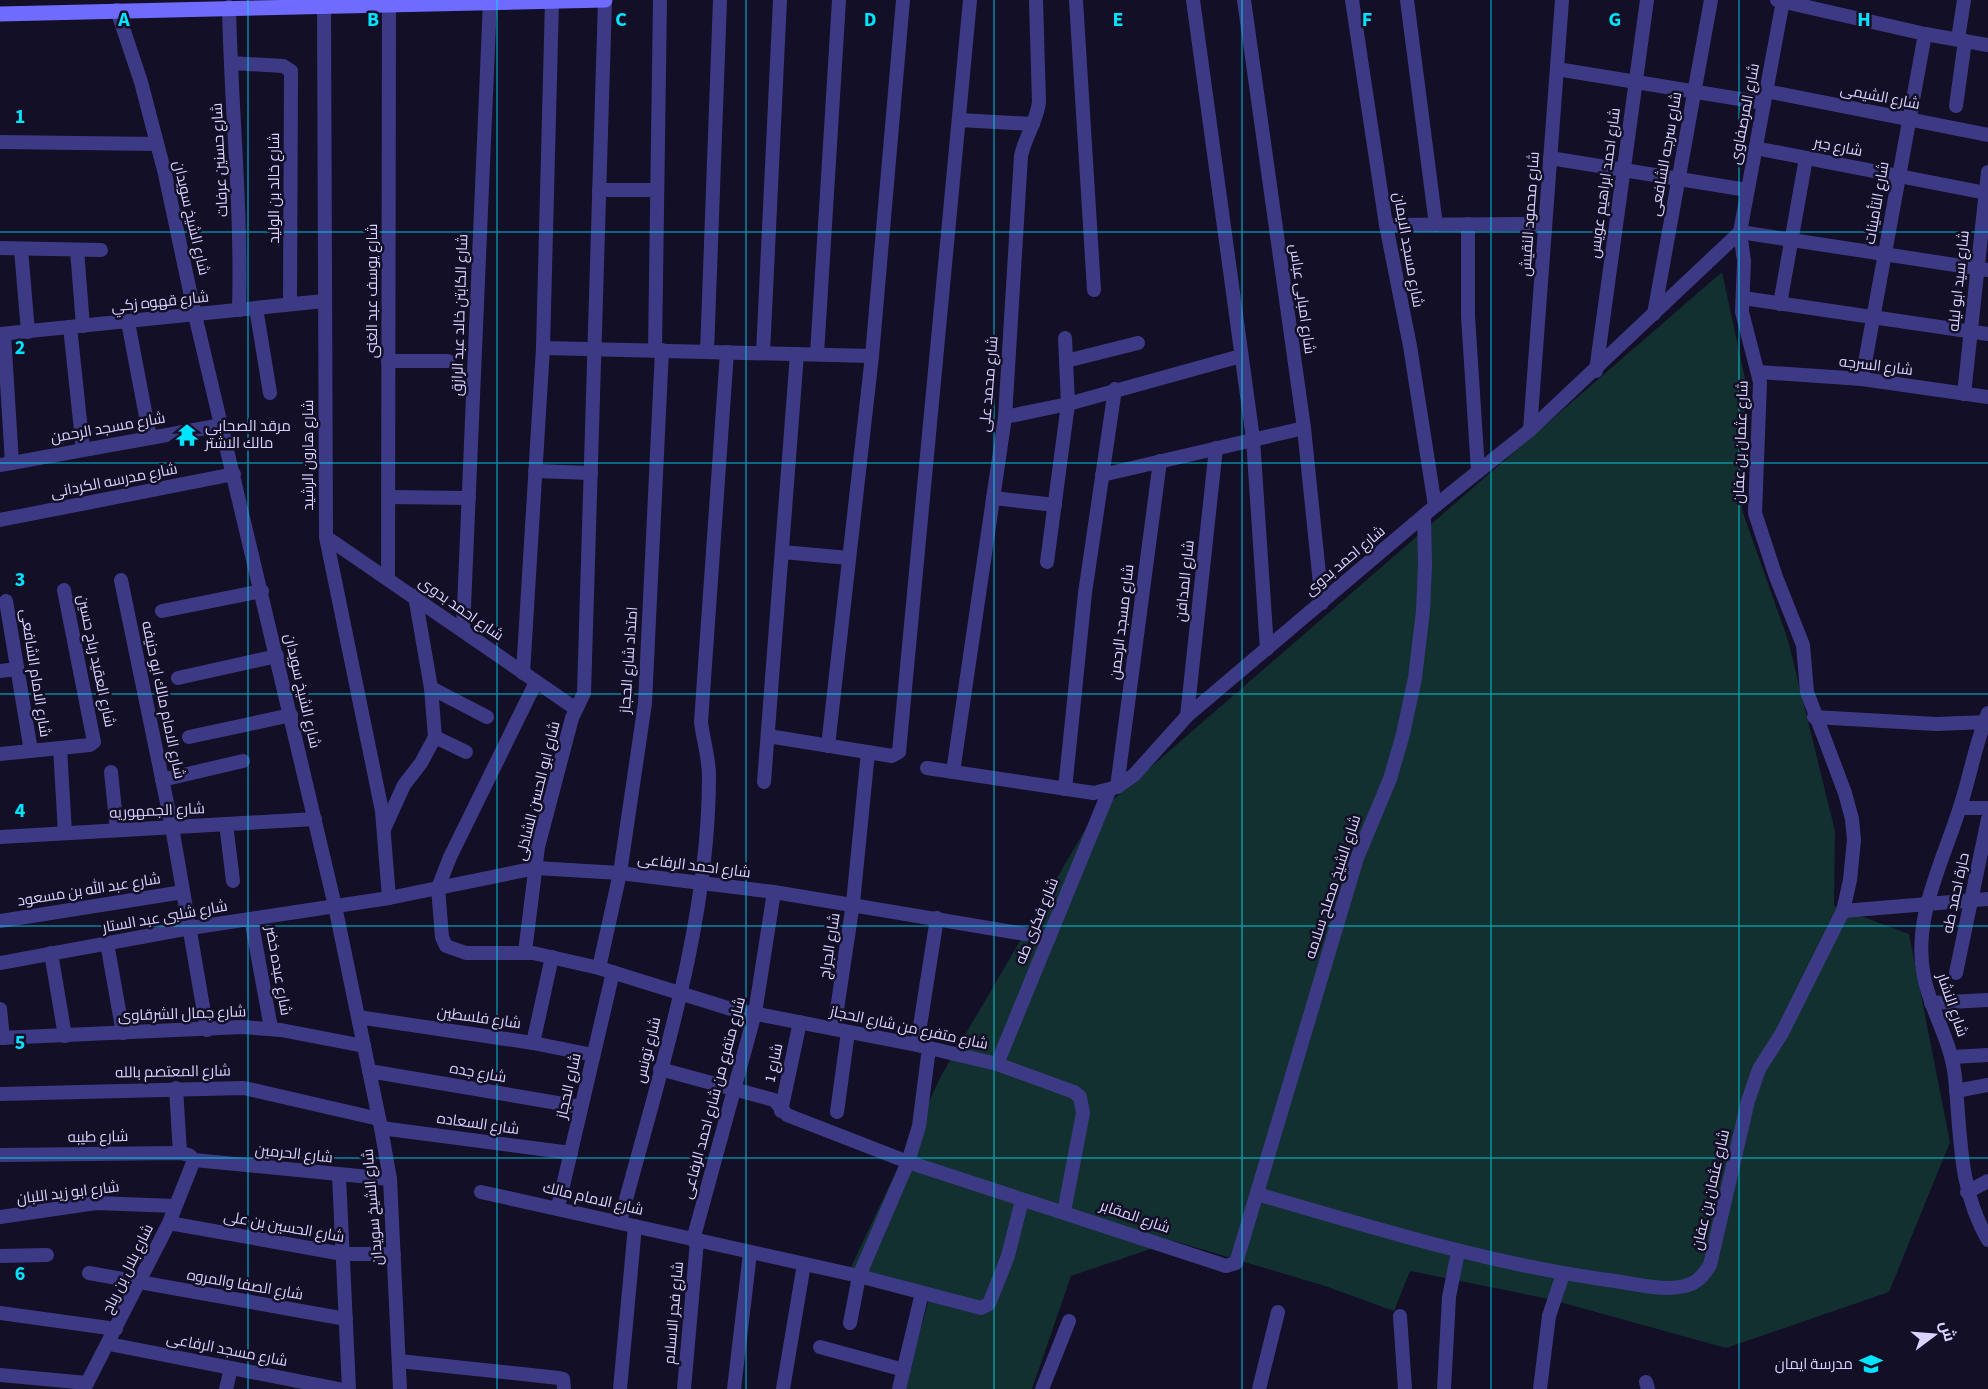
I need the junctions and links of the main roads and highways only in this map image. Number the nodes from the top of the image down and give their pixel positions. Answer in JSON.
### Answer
{"nodes":[{"id":1,"x":552,"y":0,"type":"edge"},
{"id":2,"x":605,"y":0,"type":"edge"},
{"id":3,"x":490,"y":1,"type":"edge"},
{"id":4,"x":0,"y":14,"type":"edge"}],
"edges":[{"from":1,"to":2,"type":"main road"},
{"from":1,"to":3,"type":"main road"},
{"from":3,"to":4,"type":"main road"}]}
